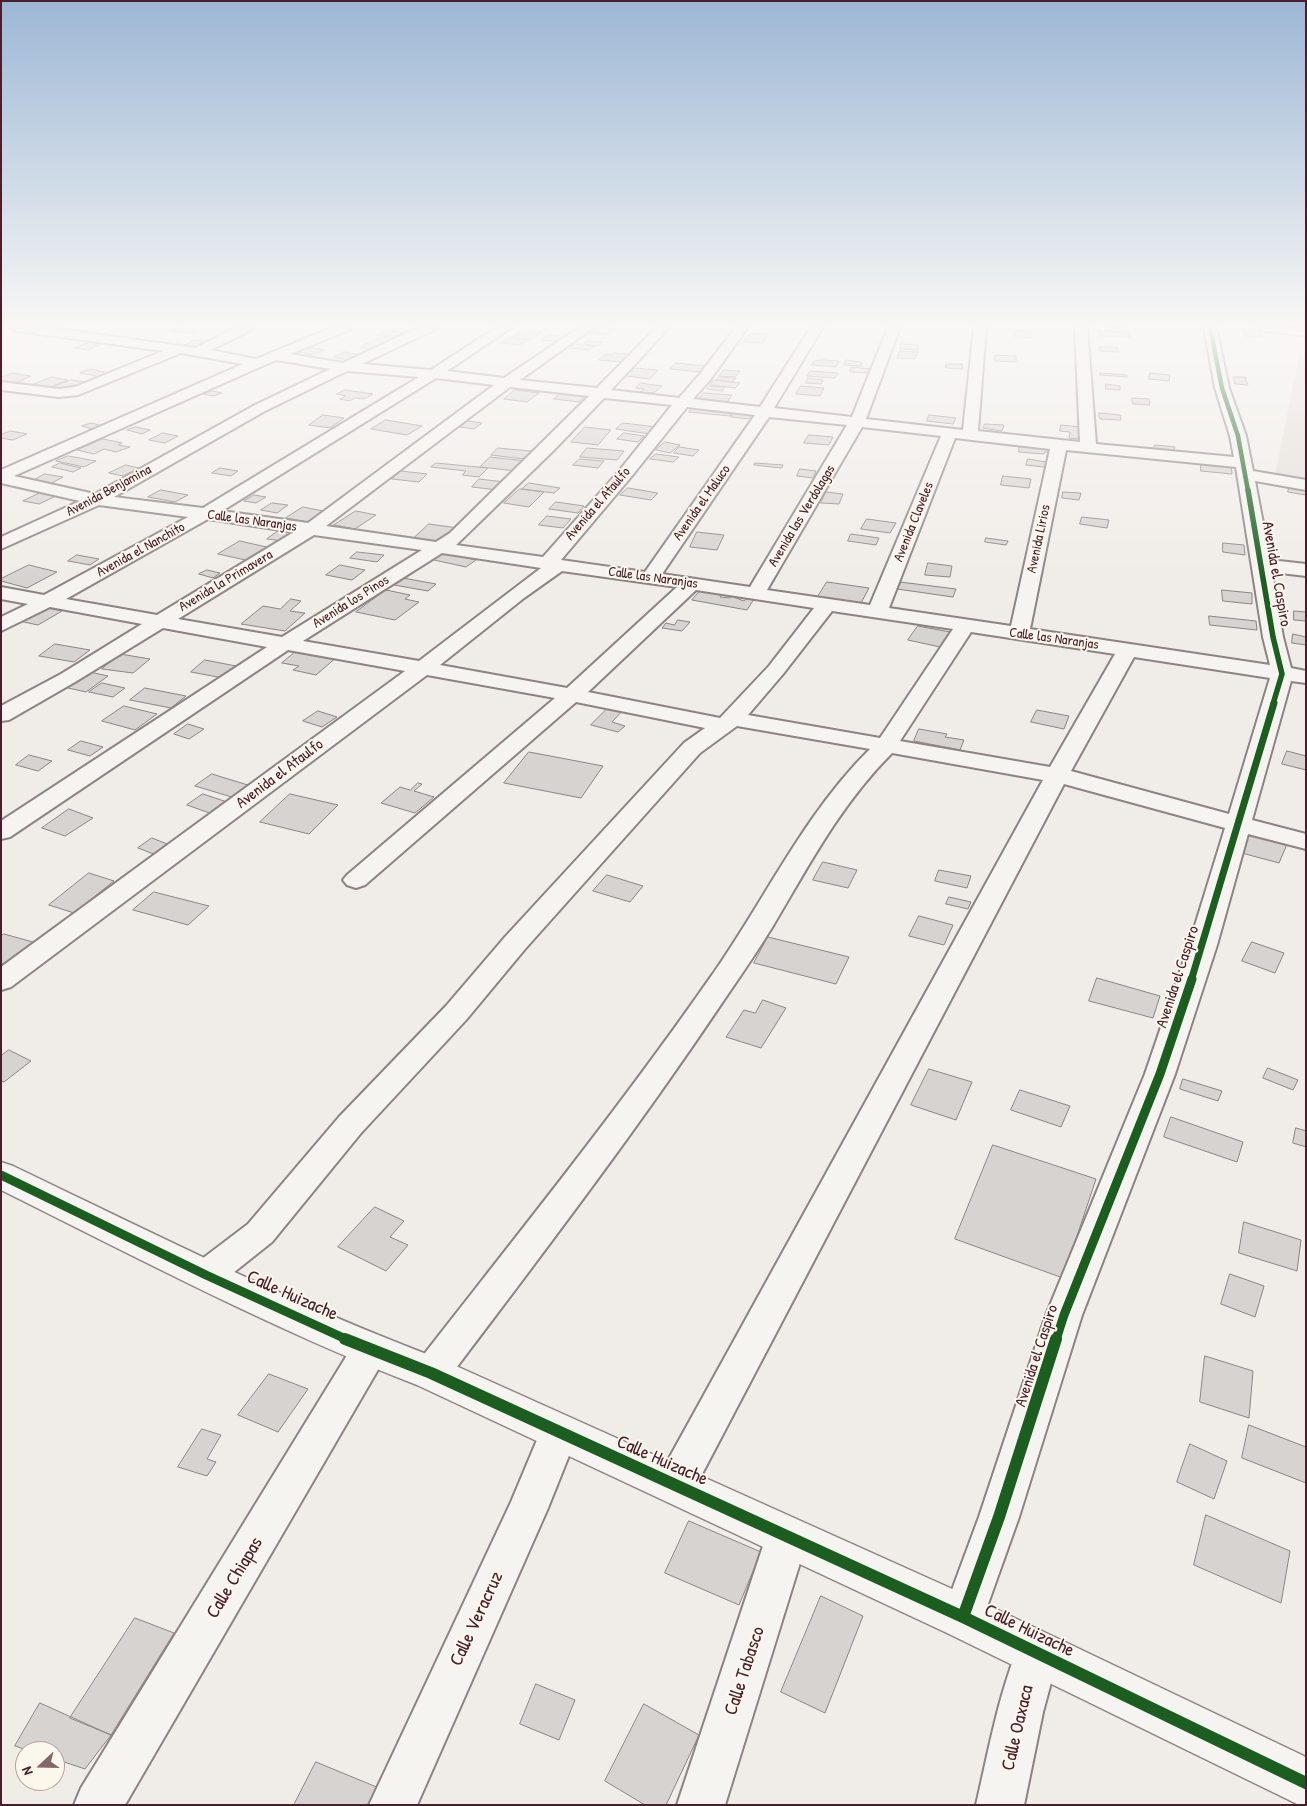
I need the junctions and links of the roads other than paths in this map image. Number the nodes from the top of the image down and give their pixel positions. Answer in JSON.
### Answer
{"nodes":[{"id":1,"x":154,"y":411,"type":"edge"},
{"id":2,"x":254,"y":411,"type":"edge"},
{"id":3,"x":376,"y":411,"type":"edge"},
{"id":4,"x":466,"y":411,"type":"edge"},
{"id":5,"x":583,"y":411,"type":"edge"},
{"id":6,"x":676,"y":411,"type":"edge"},
{"id":7,"x":765,"y":411,"type":"edge"},
{"id":8,"x":767,"y":411,"type":"edge"},
{"id":9,"x":861,"y":411,"type":"edge"},
{"id":10,"x":972,"y":411,"type":"edge"},
{"id":11,"x":1086,"y":411,"type":"edge"},
{"id":12,"x":1230,"y":411,"type":"edge"},
{"id":13,"x":857,"y":422,"type":"junction"},
{"id":14,"x":950,"y":432,"type":"junction"},
{"id":15,"x":970,"y":434,"type":"junction"},
{"id":16,"x":1059,"y":445,"type":"junction"},
{"id":17,"x":1088,"y":448,"type":"junction"},
{"id":18,"x":1,"y":463,"type":"edge"},
{"id":19,"x":24,"y":466,"type":"junction"},
{"id":20,"x":1244,"y":469,"type":"junction"},
{"id":21,"x":1,"y":477,"type":"edge"},
{"id":22,"x":1306,"y":485,"type":"edge"},
{"id":23,"x":97,"y":500,"type":"junction"},
{"id":24,"x":207,"y":514,"type":"junction"},
{"id":25,"x":311,"y":529,"type":"junction"},
{"id":26,"x":1,"y":544,"type":"edge"},
{"id":27,"x":438,"y":548,"type":"junction"},
{"id":28,"x":552,"y":564,"type":"junction"},
{"id":29,"x":1262,"y":565,"type":"junction"},
{"id":30,"x":1306,"y":570,"type":"edge"},
{"id":31,"x":650,"y":578,"type":"junction"},
{"id":32,"x":692,"y":584,"type":"junction"},
{"id":33,"x":1,"y":594,"type":"edge"},
{"id":34,"x":755,"y":594,"type":"junction"},
{"id":35,"x":48,"y":602,"type":"junction"},
{"id":36,"x":828,"y":605,"type":"junction"},
{"id":37,"x":877,"y":613,"type":"junction"},
{"id":38,"x":160,"y":621,"type":"junction"},
{"id":39,"x":1,"y":625,"type":"edge"},
{"id":40,"x":965,"y":626,"type":"junction"},
{"id":41,"x":1019,"y":633,"type":"junction"},
{"id":42,"x":286,"y":642,"type":"junction"},
{"id":43,"x":1128,"y":650,"type":"junction"},
{"id":44,"x":423,"y":668,"type":"junction"},
{"id":45,"x":1294,"y":675,"type":"edge"},
{"id":46,"x":572,"y":695,"type":"junction"},
{"id":47,"x":1,"y":715,"type":"edge"},
{"id":48,"x":727,"y":722,"type":"junction"},
{"id":49,"x":886,"y":746,"type":"junction"},
{"id":50,"x":1057,"y":775,"type":"junction"},
{"id":51,"x":1239,"y":824,"type":"junction"},
{"id":52,"x":1,"y":832,"type":"edge"},
{"id":53,"x":1306,"y":842,"type":"edge"},
{"id":54,"x":356,"y":880,"type":"dead end"},
{"id":55,"x":1,"y":981,"type":"edge"},
{"id":56,"x":1,"y":1174,"type":"edge"},
{"id":57,"x":206,"y":1275,"type":"junction"},
{"id":58,"x":370,"y":1350,"type":"junction"},
{"id":59,"x":432,"y":1373,"type":"junction"},
{"id":60,"x":559,"y":1433,"type":"junction"},
{"id":61,"x":676,"y":1484,"type":"junction"},
{"id":62,"x":787,"y":1537,"type":"junction"},
{"id":63,"x":964,"y":1617,"type":"junction"},
{"id":64,"x":1037,"y":1653,"type":"junction"},
{"id":65,"x":1305,"y":1786,"type":"edge"},
{"id":66,"x":98,"y":1805,"type":"edge"},
{"id":67,"x":393,"y":1805,"type":"edge"},
{"id":68,"x":701,"y":1805,"type":"edge"},
{"id":69,"x":1000,"y":1805,"type":"edge"}],
"edges":[{"from":1,"to":19,"type":"street"},
{"from":2,"to":23,"type":"street","name":"Avenida Benjamina"},
{"from":3,"to":24,"type":"street","name":"Avenida el Nanchito"},
{"from":4,"to":25,"type":"street","name":"Avenida la Primavera"},
{"from":5,"to":27,"type":"street","name":"Avenida los Pinos"},
{"from":6,"to":28,"type":"street","name":"Avenida el Ataulfo"},
{"from":7,"to":31,"type":"street","name":"Avenida el Maluco"},
{"from":8,"to":13,"type":"street"},
{"from":9,"to":13,"type":"street","name":"Avenida las Verdolagas"},
{"from":10,"to":15,"type":"street"},
{"from":11,"to":17,"type":"street"},
{"from":12,"to":20,"type":"street","name":"Avenida el Caspiro"},
{"from":13,"to":14,"type":"street"},
{"from":13,"to":34,"type":"street","name":"Avenida las Verdolagas"},
{"from":14,"to":15,"type":"street"},
{"from":14,"to":37,"type":"street","name":"Avenida Claveles"},
{"from":15,"to":16,"type":"street"},
{"from":16,"to":17,"type":"street"},
{"from":16,"to":41,"type":"street","name":"Avenida Lirios"},
{"from":17,"to":20,"type":"street"},
{"from":18,"to":19,"type":"street"},
{"from":19,"to":21,"type":"street"},
{"from":20,"to":22,"type":"street"},
{"from":20,"to":29,"type":"street","name":"Avenida el Caspiro"},
{"from":21,"to":23,"type":"street","name":"Calle las Naranjas"},
{"from":23,"to":24,"type":"street","name":"Calle las Naranjas"},
{"from":23,"to":26,"type":"street","name":"Avenida Benjamina"},
{"from":24,"to":25,"type":"street","name":"Calle las Naranjas"},
{"from":24,"to":35,"type":"street","name":"Avenida el Nanchito"},
{"from":25,"to":27,"type":"street","name":"Calle las Naranjas"},
{"from":25,"to":38,"type":"street","name":"Avenida la Primavera"},
{"from":27,"to":28,"type":"street","name":"Calle las Naranjas"},
{"from":27,"to":42,"type":"street","name":"Avenida los Pinos"},
{"from":28,"to":31,"type":"street","name":"Calle las Naranjas"},
{"from":28,"to":44,"type":"street","name":"Avenida el Ataulfo"},
{"from":29,"to":30,"type":"street"},
{"from":29,"to":45,"type":"street","name":"Avenida el Caspiro"},
{"from":31,"to":32,"type":"street","name":"Calle las Naranjas"},
{"from":32,"to":34,"type":"street","name":"Calle las Naranjas"},
{"from":32,"to":46,"type":"street"},
{"from":33,"to":35,"type":"street"},
{"from":34,"to":36,"type":"street","name":"Calle las Naranjas"},
{"from":35,"to":38,"type":"street"},
{"from":35,"to":39,"type":"street","name":"Avenida el Nanchito"},
{"from":36,"to":37,"type":"street","name":"Calle las Naranjas"},
{"from":36,"to":48,"type":"street"},
{"from":37,"to":40,"type":"street","name":"Calle las Naranjas"},
{"from":38,"to":42,"type":"street"},
{"from":38,"to":47,"type":"street","name":"Avenida la Primavera"},
{"from":40,"to":41,"type":"street","name":"Calle las Naranjas"},
{"from":40,"to":49,"type":"street"},
{"from":41,"to":43,"type":"street","name":"Calle las Naranjas"},
{"from":42,"to":44,"type":"street"},
{"from":42,"to":52,"type":"street","name":"Avenida los Pinos"},
{"from":43,"to":45,"type":"street","name":"Calle las Naranjas"},
{"from":43,"to":50,"type":"street"},
{"from":44,"to":46,"type":"street"},
{"from":44,"to":55,"type":"street","name":"Avenida el Ataulfo"},
{"from":45,"to":51,"type":"street","name":"Avenida el Caspiro"},
{"from":46,"to":48,"type":"street"},
{"from":46,"to":54,"type":"street"},
{"from":48,"to":49,"type":"street"},
{"from":48,"to":57,"type":"street"},
{"from":49,"to":50,"type":"street"},
{"from":49,"to":59,"type":"street"},
{"from":50,"to":51,"type":"street"},
{"from":50,"to":61,"type":"street"},
{"from":51,"to":53,"type":"street"},
{"from":51,"to":63,"type":"street","name":"Avenida el Caspiro"},
{"from":56,"to":57,"type":"street","name":"Calle Huizache"},
{"from":57,"to":58,"type":"street","name":"Calle Huizache"},
{"from":58,"to":59,"type":"street","name":"Calle Huizache"},
{"from":58,"to":66,"type":"street","name":"Calle Chiapas"},
{"from":59,"to":60,"type":"street","name":"Calle Huizache"},
{"from":60,"to":61,"type":"street","name":"Calle Huizache"},
{"from":60,"to":67,"type":"street","name":"Calle Veracruz"},
{"from":61,"to":62,"type":"street","name":"Calle Huizache"},
{"from":62,"to":63,"type":"street","name":"Calle Huizache"},
{"from":62,"to":68,"type":"street","name":"Calle Tabasco"},
{"from":63,"to":64,"type":"street","name":"Calle Huizache"},
{"from":64,"to":65,"type":"street","name":"Calle Huizache"},
{"from":64,"to":69,"type":"street","name":"Calle Oaxaca"}]}
